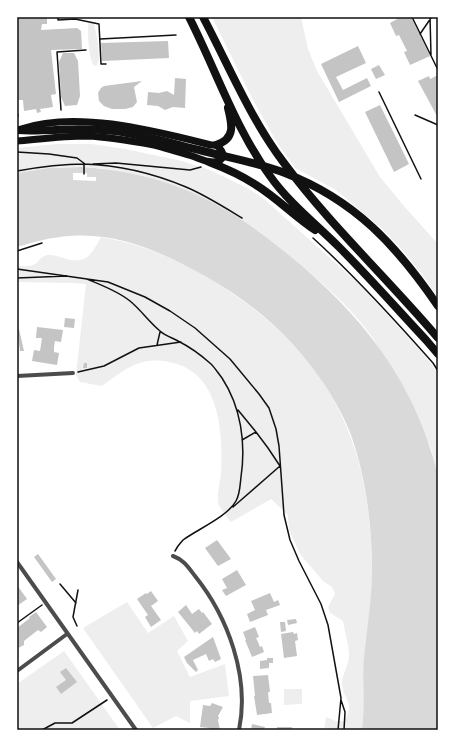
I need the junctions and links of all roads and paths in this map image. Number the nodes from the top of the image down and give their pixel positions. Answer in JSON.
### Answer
{"nodes":[{"id":1,"x":58,"y":17,"type":"edge"},
{"id":2,"x":189,"y":17,"type":"edge"},
{"id":3,"x":203,"y":17,"type":"edge"},
{"id":4,"x":412,"y":17,"type":"edge"},
{"id":5,"x":430,"y":17,"type":"edge"},
{"id":6,"x":420,"y":34,"type":"junction"},
{"id":7,"x":176,"y":35,"type":"dead end"},
{"id":8,"x":100,"y":39,"type":"junction"},
{"id":9,"x":86,"y":50,"type":"dead end"},
{"id":10,"x":431,"y":56,"type":"junction"},
{"id":11,"x":106,"y":64,"type":"dead end"},
{"id":12,"x":438,"y":70,"type":"edge"},
{"id":13,"x":379,"y":92,"type":"dead end"},
{"id":14,"x":226,"y":96,"type":"junction"},
{"id":15,"x":61,"y":110,"type":"dead end"},
{"id":16,"x":17,"y":112,"type":"edge"},
{"id":17,"x":415,"y":115,"type":"dead end"},
{"id":18,"x":18,"y":116,"type":"edge"},
{"id":19,"x":438,"y":125,"type":"edge"},
{"id":20,"x":17,"y":130,"type":"edge"},
{"id":21,"x":17,"y":141,"type":"edge"},
{"id":22,"x":216,"y":145,"type":"junction"},
{"id":23,"x":17,"y":152,"type":"edge"},
{"id":24,"x":85,"y":164,"type":"junction"},
{"id":25,"x":208,"y":164,"type":"junction"},
{"id":26,"x":17,"y":171,"type":"edge"},
{"id":27,"x":84,"y":174,"type":"dead end"},
{"id":28,"x":421,"y":179,"type":"dead end"},
{"id":29,"x":242,"y":218,"type":"dead end"},
{"id":30,"x":312,"y":237,"type":"dead end"},
{"id":31,"x":42,"y":243,"type":"dead end"},
{"id":32,"x":340,"y":248,"type":"junction"},
{"id":33,"x":17,"y":251,"type":"edge"},
{"id":34,"x":17,"y":269,"type":"edge"},
{"id":35,"x":71,"y":276,"type":"junction"},
{"id":36,"x":17,"y":278,"type":"edge"},
{"id":37,"x":83,"y":278,"type":"junction"},
{"id":38,"x":438,"y":306,"type":"edge"},
{"id":39,"x":160,"y":332,"type":"junction"},
{"id":40,"x":438,"y":338,"type":"edge"},
{"id":41,"x":181,"y":342,"type":"junction"},
{"id":42,"x":157,"y":345,"type":"junction"},
{"id":43,"x":438,"y":354,"type":"edge"},
{"id":44,"x":438,"y":370,"type":"edge"},
{"id":45,"x":73,"y":373,"type":"joint"},
{"id":46,"x":17,"y":376,"type":"edge"},
{"id":47,"x":237,"y":409,"type":"junction"},
{"id":48,"x":256,"y":432,"type":"junction"},
{"id":49,"x":242,"y":440,"type":"junction"},
{"id":50,"x":280,"y":466,"type":"junction"},
{"id":51,"x":230,"y":509,"type":"junction"},
{"id":52,"x":173,"y":556,"type":"joint"},
{"id":53,"x":17,"y":562,"type":"edge"},
{"id":54,"x":60,"y":584,"type":"dead end"},
{"id":55,"x":78,"y":590,"type":"dead end"},
{"id":56,"x":45,"y":603,"type":"junction"},
{"id":57,"x":76,"y":603,"type":"junction"},
{"id":58,"x":17,"y":623,"type":"edge"},
{"id":59,"x":77,"y":626,"type":"dead end"},
{"id":60,"x":67,"y":634,"type":"junction"},
{"id":61,"x":17,"y":671,"type":"edge"},
{"id":62,"x":112,"y":696,"type":"junction"},
{"id":63,"x":341,"y":698,"type":"junction"},
{"id":64,"x":42,"y":730,"type":"edge"},
{"id":65,"x":136,"y":730,"type":"edge"},
{"id":66,"x":239,"y":730,"type":"edge"},
{"id":67,"x":338,"y":730,"type":"edge"},
{"id":68,"x":344,"y":730,"type":"edge"}],
"edges":[{"from":1,"to":8,"type":"path"},
{"from":2,"to":14,"type":"highway"},
{"from":3,"to":40,"type":"highway"},
{"from":4,"to":6,"type":"path"},
{"from":5,"to":6,"type":"path"},
{"from":5,"to":10,"type":"path"},
{"from":6,"to":10,"type":"path"},
{"from":7,"to":8,"type":"path"},
{"from":8,"to":11,"type":"path"},
{"from":9,"to":15,"type":"path"},
{"from":10,"to":12,"type":"path"},
{"from":13,"to":28,"type":"path"},
{"from":14,"to":22,"type":"highway"},
{"from":14,"to":32,"type":"highway"},
{"from":16,"to":18,"type":"path"},
{"from":17,"to":19,"type":"path"},
{"from":20,"to":22,"type":"main road"},
{"from":20,"to":38,"type":"highway"},
{"from":21,"to":25,"type":"main road"},
{"from":22,"to":25,"type":"main road"},
{"from":23,"to":24,"type":"path"},
{"from":24,"to":25,"type":"path"},
{"from":24,"to":26,"type":"path"},
{"from":24,"to":27,"type":"path"},
{"from":24,"to":29,"type":"path"},
{"from":25,"to":32,"type":"highway"},
{"from":30,"to":44,"type":"path"},
{"from":31,"to":33,"type":"path"},
{"from":32,"to":43,"type":"highway"},
{"from":34,"to":35,"type":"path"},
{"from":35,"to":36,"type":"path"},
{"from":35,"to":37,"type":"path"},
{"from":37,"to":39,"type":"path"},
{"from":37,"to":50,"type":"path"},
{"from":39,"to":41,"type":"path"},
{"from":39,"to":42,"type":"path"},
{"from":41,"to":42,"type":"path"},
{"from":41,"to":47,"type":"path"},
{"from":42,"to":45,"type":"path"},
{"from":45,"to":46,"type":"street"},
{"from":47,"to":48,"type":"path"},
{"from":47,"to":49,"type":"path"},
{"from":48,"to":49,"type":"path"},
{"from":48,"to":50,"type":"path"},
{"from":49,"to":51,"type":"path"},
{"from":50,"to":51,"type":"path"},
{"from":50,"to":63,"type":"path"},
{"from":51,"to":52,"type":"path"},
{"from":52,"to":66,"type":"street"},
{"from":53,"to":56,"type":"street"},
{"from":54,"to":57,"type":"path"},
{"from":55,"to":57,"type":"path"},
{"from":56,"to":58,"type":"path"},
{"from":56,"to":60,"type":"street"},
{"from":57,"to":59,"type":"path"},
{"from":60,"to":61,"type":"street"},
{"from":60,"to":62,"type":"street"},
{"from":62,"to":64,"type":"path"},
{"from":62,"to":65,"type":"street"},
{"from":63,"to":67,"type":"path"},
{"from":63,"to":68,"type":"path"}]}
